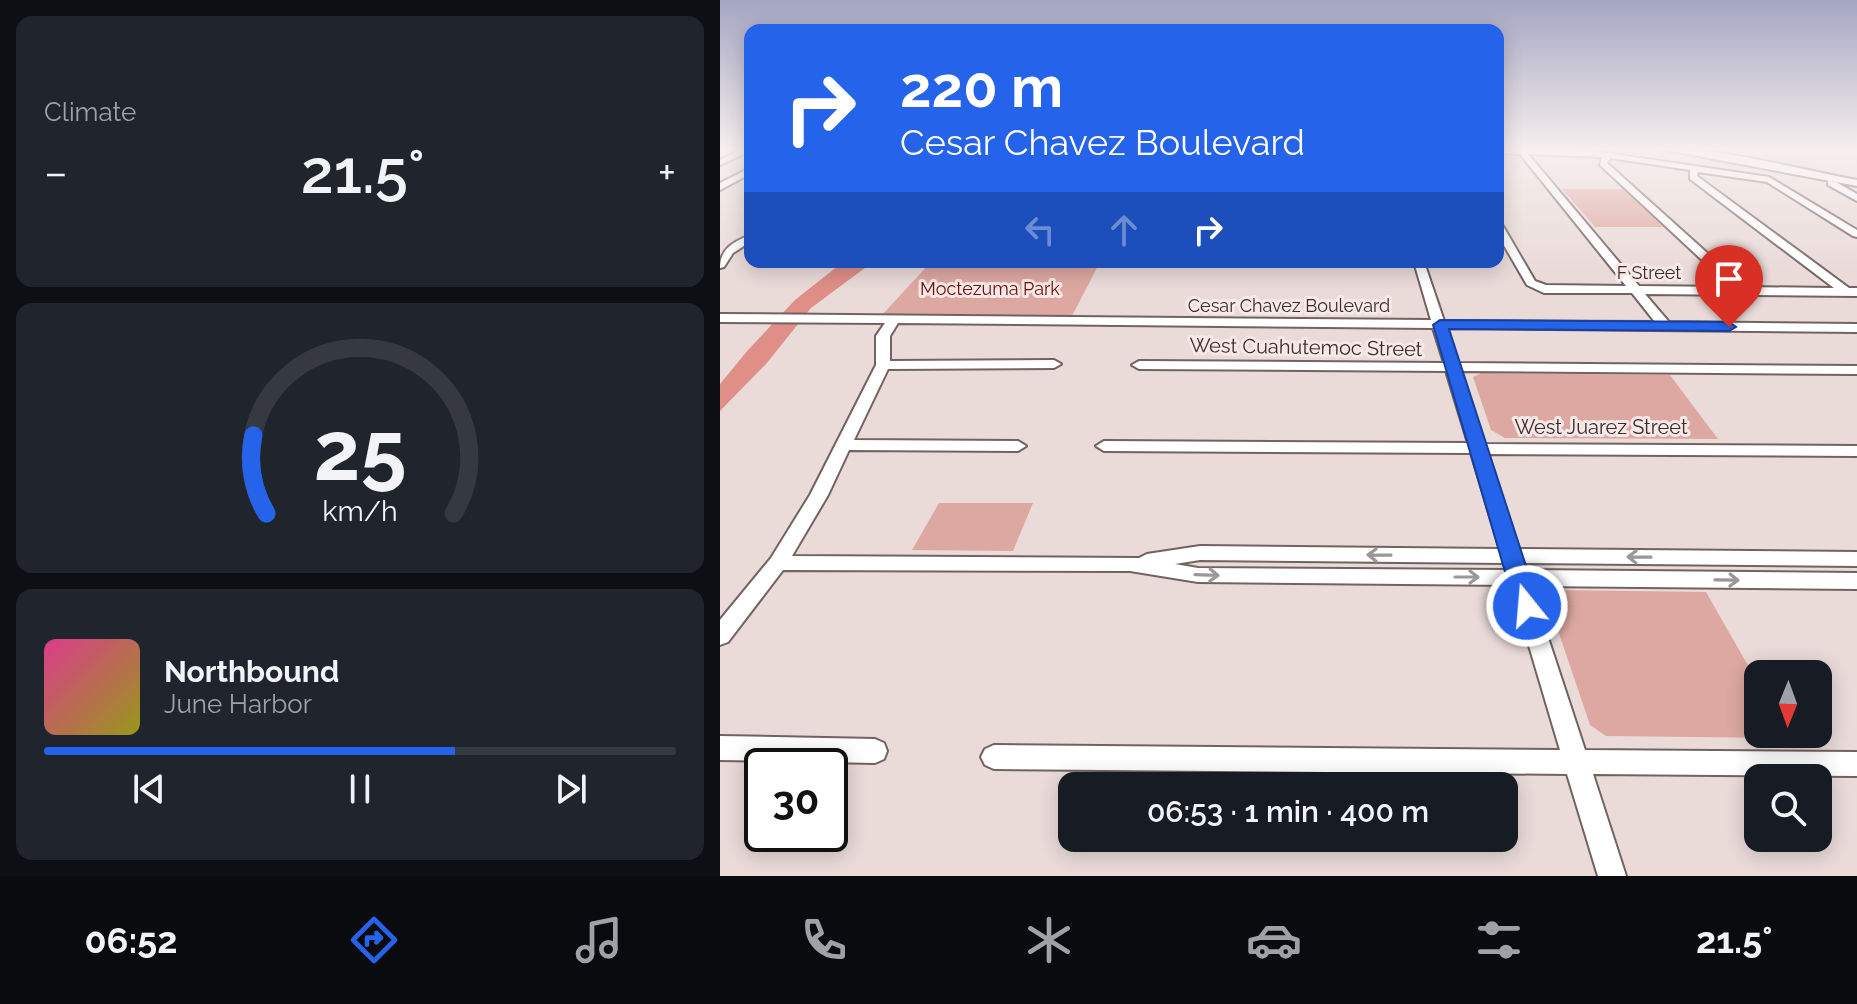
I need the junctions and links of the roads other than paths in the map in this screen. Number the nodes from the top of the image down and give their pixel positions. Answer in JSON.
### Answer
{"nodes":[{"id":1,"x":1553,"y":189,"type":"edge"},
{"id":2,"x":1631,"y":189,"type":"edge"},
{"id":3,"x":1709,"y":189,"type":"edge"},
{"id":4,"x":1783,"y":189,"type":"edge"},
{"id":5,"x":1857,"y":234,"type":"edge"},
{"id":6,"x":1504,"y":236,"type":"edge"},
{"id":7,"x":744,"y":242,"type":"edge"},
{"id":8,"x":720,"y":265,"type":"edge"},
{"id":9,"x":1421,"y":268,"type":"edge"},
{"id":10,"x":1637,"y":291,"type":"junction"},
{"id":11,"x":1742,"y":291,"type":"junction"},
{"id":12,"x":1851,"y":292,"type":"edge"},
{"id":13,"x":720,"y":318,"type":"edge"},
{"id":14,"x":893,"y":321,"type":"junction"},
{"id":15,"x":1440,"y":325,"type":"junction"},
{"id":16,"x":1665,"y":326,"type":"junction"},
{"id":17,"x":1857,"y":328,"type":"edge"},
{"id":18,"x":1054,"y":364,"type":"dead end"},
{"id":19,"x":883,"y":365,"type":"junction"},
{"id":20,"x":1139,"y":365,"type":"dead end"},
{"id":21,"x":1454,"y":369,"type":"junction"},
{"id":22,"x":1857,"y":370,"type":"edge"},
{"id":23,"x":844,"y":445,"type":"junction"},
{"id":24,"x":1018,"y":446,"type":"dead end"},
{"id":25,"x":1104,"y":446,"type":"dead end"},
{"id":26,"x":1479,"y":448,"type":"junction"},
{"id":27,"x":1857,"y":451,"type":"edge"},
{"id":28,"x":1857,"y":559,"type":"edge"},
{"id":29,"x":778,"y":563,"type":"junction"},
{"id":30,"x":1515,"y":567,"type":"junction"},
{"id":31,"x":1857,"y":581,"type":"edge"},
{"id":32,"x":720,"y":636,"type":"edge"},
{"id":33,"x":720,"y":748,"type":"edge"},
{"id":34,"x":875,"y":751,"type":"dead end"},
{"id":35,"x":994,"y":757,"type":"dead end"},
{"id":36,"x":1577,"y":761,"type":"junction"},
{"id":37,"x":1857,"y":764,"type":"edge"},
{"id":38,"x":1612,"y":876,"type":"edge"}],
"edges":[{"from":1,"to":10,"type":"street"},
{"from":2,"to":11,"type":"street"},
{"from":3,"to":12,"type":"street"},
{"from":4,"to":5,"type":"street"},
{"from":6,"to":10,"type":"street","name":"F Street"},
{"from":7,"to":8,"type":"street"},
{"from":9,"to":15,"type":"street"},
{"from":10,"to":11,"type":"street","name":"F Street"},
{"from":10,"to":16,"type":"street"},
{"from":11,"to":12,"type":"street","name":"F Street"},
{"from":13,"to":14,"type":"street","name":"Cesar Chavez Boulevard"},
{"from":14,"to":15,"type":"street","name":"Cesar Chavez Boulevard"},
{"from":14,"to":19,"type":"street"},
{"from":15,"to":16,"type":"street","name":"Cesar Chavez Boulevard"},
{"from":15,"to":21,"type":"street"},
{"from":16,"to":17,"type":"street","name":"Cesar Chavez Boulevard"},
{"from":18,"to":19,"type":"street"},
{"from":19,"to":23,"type":"street"},
{"from":20,"to":21,"type":"street","name":"West Cuahutemoc Street"},
{"from":21,"to":22,"type":"street","name":"West Cuahutemoc Street"},
{"from":21,"to":26,"type":"street"},
{"from":23,"to":24,"type":"street"},
{"from":23,"to":29,"type":"street"},
{"from":25,"to":26,"type":"street","name":"West Juarez Street"},
{"from":26,"to":27,"type":"street","name":"West Juarez Street"},
{"from":26,"to":30,"type":"street"},
{"from":28,"to":30,"type":"street","one_way":true},
{"from":29,"to":30,"type":"street"},
{"from":29,"to":32,"type":"street"},
{"from":30,"to":31,"type":"street","one_way":true},
{"from":30,"to":36,"type":"street"},
{"from":33,"to":34,"type":"street"},
{"from":35,"to":36,"type":"street"},
{"from":36,"to":37,"type":"street"},
{"from":36,"to":38,"type":"street"}]}
